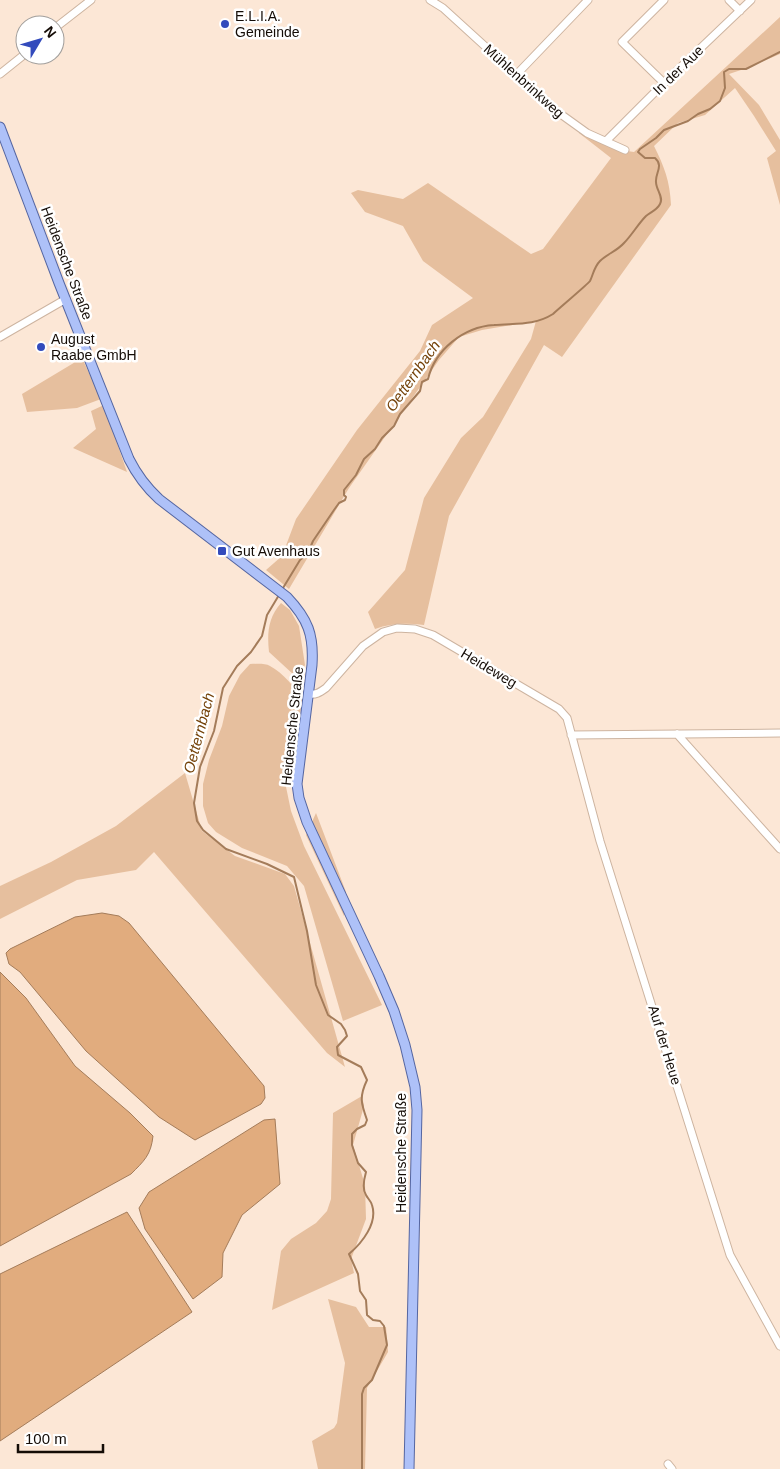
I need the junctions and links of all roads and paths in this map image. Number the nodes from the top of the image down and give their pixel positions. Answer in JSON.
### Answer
{"nodes":[{"id":1,"x":90,"y":0,"type":"edge"},
{"id":2,"x":430,"y":0,"type":"edge"},
{"id":3,"x":588,"y":0,"type":"edge"},
{"id":4,"x":664,"y":0,"type":"edge"},
{"id":5,"x":729,"y":0,"type":"edge"},
{"id":6,"x":751,"y":0,"type":"edge"},
{"id":7,"x":740,"y":11,"type":"junction"},
{"id":8,"x":65,"y":20,"type":"edge"},
{"id":9,"x":15,"y":62,"type":"edge"},
{"id":10,"x":0,"y":74,"type":"edge"},
{"id":11,"x":516,"y":75,"type":"junction"},
{"id":12,"x":664,"y":82,"type":"junction"},
{"id":13,"x":0,"y":127,"type":"edge"},
{"id":14,"x":606,"y":141,"type":"junction"},
{"id":15,"x":625,"y":150,"type":"dead end"},
{"id":16,"x":66,"y":299,"type":"junction"},
{"id":17,"x":0,"y":337,"type":"edge"},
{"id":18,"x":308,"y":694,"type":"junction"},
{"id":19,"x":780,"y":733,"type":"edge"},
{"id":20,"x":677,"y":734,"type":"junction"},
{"id":21,"x":571,"y":735,"type":"junction"},
{"id":22,"x":780,"y":849,"type":"edge"},
{"id":23,"x":780,"y":1346,"type":"edge"},
{"id":24,"x":409,"y":1469,"type":"edge"}],
"edges":[{"from":1,"to":8,"type":"street"},
{"from":2,"to":11,"type":"street","name":"Mühlenbrinkweg"},
{"from":3,"to":11,"type":"street"},
{"from":4,"to":12,"type":"street"},
{"from":5,"to":7,"type":"street"},
{"from":6,"to":7,"type":"street","name":"In der Aue"},
{"from":7,"to":12,"type":"street","name":"In der Aue"},
{"from":9,"to":10,"type":"street"},
{"from":11,"to":14,"type":"street","name":"Mühlenbrinkweg"},
{"from":12,"to":14,"type":"street","name":"In der Aue"},
{"from":13,"to":16,"type":"main road","name":"Heidensche Straße"},
{"from":14,"to":15,"type":"street","name":"Mühlenbrinkweg"},
{"from":16,"to":17,"type":"street"},
{"from":16,"to":18,"type":"main road","name":"Heidensche Straße"},
{"from":18,"to":21,"type":"street","name":"Heideweg"},
{"from":18,"to":24,"type":"main road","name":"Heidensche Straße"},
{"from":19,"to":20,"type":"street"},
{"from":20,"to":21,"type":"street"},
{"from":20,"to":22,"type":"street"},
{"from":21,"to":23,"type":"street","name":"Auf der Heue"}]}
